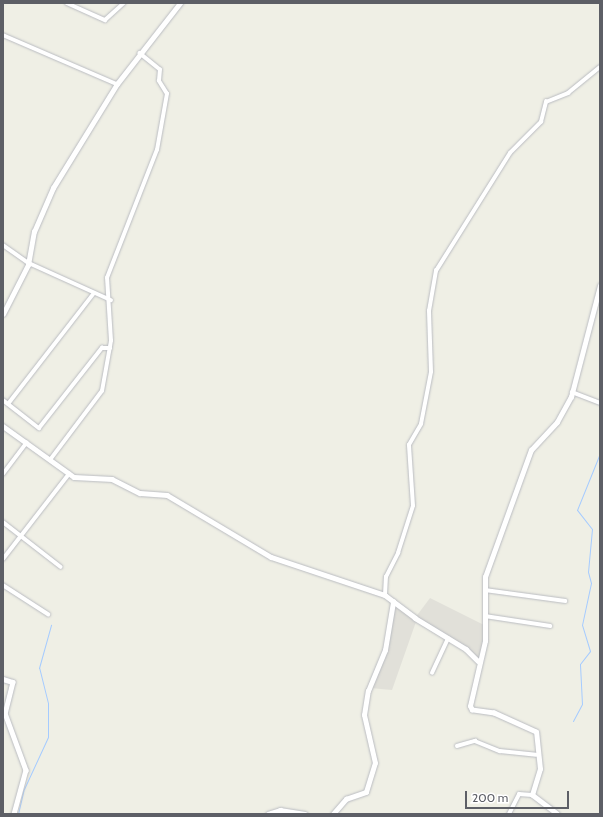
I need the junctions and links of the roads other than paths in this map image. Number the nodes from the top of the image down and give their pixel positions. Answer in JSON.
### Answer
{"nodes":[{"id":1,"x":67,"y":3,"type":"edge"},
{"id":2,"x":124,"y":3,"type":"edge"},
{"id":3,"x":180,"y":3,"type":"edge"},
{"id":4,"x":3,"y":35,"type":"edge"},
{"id":5,"x":140,"y":54,"type":"junction"},
{"id":6,"x":600,"y":67,"type":"edge"},
{"id":7,"x":117,"y":84,"type":"junction"},
{"id":8,"x":3,"y":245,"type":"edge"},
{"id":9,"x":29,"y":263,"type":"junction"},
{"id":10,"x":600,"y":286,"type":"edge"},
{"id":11,"x":94,"y":293,"type":"junction"},
{"id":12,"x":110,"y":300,"type":"junction"},
{"id":13,"x":3,"y":314,"type":"edge"},
{"id":14,"x":110,"y":348,"type":"junction"},
{"id":15,"x":572,"y":392,"type":"junction"},
{"id":16,"x":3,"y":400,"type":"edge"},
{"id":17,"x":600,"y":403,"type":"edge"},
{"id":18,"x":8,"y":404,"type":"junction"},
{"id":19,"x":3,"y":426,"type":"edge"},
{"id":20,"x":26,"y":443,"type":"junction"},
{"id":21,"x":50,"y":460,"type":"junction"},
{"id":22,"x":3,"y":474,"type":"edge"},
{"id":23,"x":69,"y":474,"type":"junction"},
{"id":24,"x":3,"y":522,"type":"edge"},
{"id":25,"x":22,"y":536,"type":"junction"},
{"id":26,"x":3,"y":559,"type":"edge"},
{"id":27,"x":61,"y":567,"type":"dead end"},
{"id":28,"x":3,"y":585,"type":"edge"},
{"id":29,"x":485,"y":590,"type":"junction"},
{"id":30,"x":385,"y":594,"type":"junction"},
{"id":31,"x":565,"y":601,"type":"dead end"},
{"id":32,"x":393,"y":602,"type":"junction"},
{"id":33,"x":48,"y":614,"type":"dead end"},
{"id":34,"x":485,"y":616,"type":"junction"},
{"id":35,"x":550,"y":626,"type":"dead end"},
{"id":36,"x":448,"y":638,"type":"junction"},
{"id":37,"x":478,"y":661,"type":"junction"},
{"id":38,"x":432,"y":673,"type":"dead end"},
{"id":39,"x":3,"y":679,"type":"edge"},
{"id":40,"x":457,"y":746,"type":"dead end"},
{"id":41,"x":536,"y":755,"type":"junction"},
{"id":42,"x":532,"y":795,"type":"junction"},
{"id":43,"x":14,"y":814,"type":"edge"},
{"id":44,"x":268,"y":814,"type":"edge"},
{"id":45,"x":305,"y":814,"type":"edge"},
{"id":46,"x":333,"y":814,"type":"edge"},
{"id":47,"x":509,"y":814,"type":"edge"},
{"id":48,"x":557,"y":814,"type":"edge"}],
"edges":[{"from":1,"to":2,"type":"street"},
{"from":3,"to":5,"type":"street"},
{"from":4,"to":7,"type":"street"},
{"from":5,"to":7,"type":"street"},
{"from":5,"to":12,"type":"street"},
{"from":6,"to":30,"type":"street"},
{"from":7,"to":9,"type":"street"},
{"from":8,"to":9,"type":"street"},
{"from":9,"to":11,"type":"street"},
{"from":9,"to":13,"type":"street"},
{"from":10,"to":15,"type":"street"},
{"from":11,"to":12,"type":"street"},
{"from":11,"to":18,"type":"street"},
{"from":12,"to":14,"type":"street"},
{"from":14,"to":18,"type":"street"},
{"from":14,"to":21,"type":"street"},
{"from":15,"to":17,"type":"street"},
{"from":15,"to":29,"type":"street"},
{"from":16,"to":18,"type":"street"},
{"from":19,"to":20,"type":"street"},
{"from":20,"to":21,"type":"street"},
{"from":20,"to":22,"type":"street"},
{"from":21,"to":23,"type":"street"},
{"from":23,"to":25,"type":"street"},
{"from":23,"to":30,"type":"street"},
{"from":24,"to":25,"type":"street"},
{"from":25,"to":26,"type":"street"},
{"from":25,"to":27,"type":"street"},
{"from":28,"to":33,"type":"street"},
{"from":29,"to":31,"type":"street"},
{"from":29,"to":34,"type":"street"},
{"from":30,"to":32,"type":"street"},
{"from":32,"to":36,"type":"street"},
{"from":32,"to":46,"type":"street"},
{"from":34,"to":35,"type":"street"},
{"from":34,"to":37,"type":"street"},
{"from":36,"to":37,"type":"street"},
{"from":36,"to":38,"type":"street"},
{"from":37,"to":41,"type":"street"},
{"from":39,"to":43,"type":"street"},
{"from":40,"to":41,"type":"street"},
{"from":41,"to":42,"type":"street"},
{"from":42,"to":47,"type":"street"},
{"from":42,"to":48,"type":"street"},
{"from":44,"to":45,"type":"street"}]}
